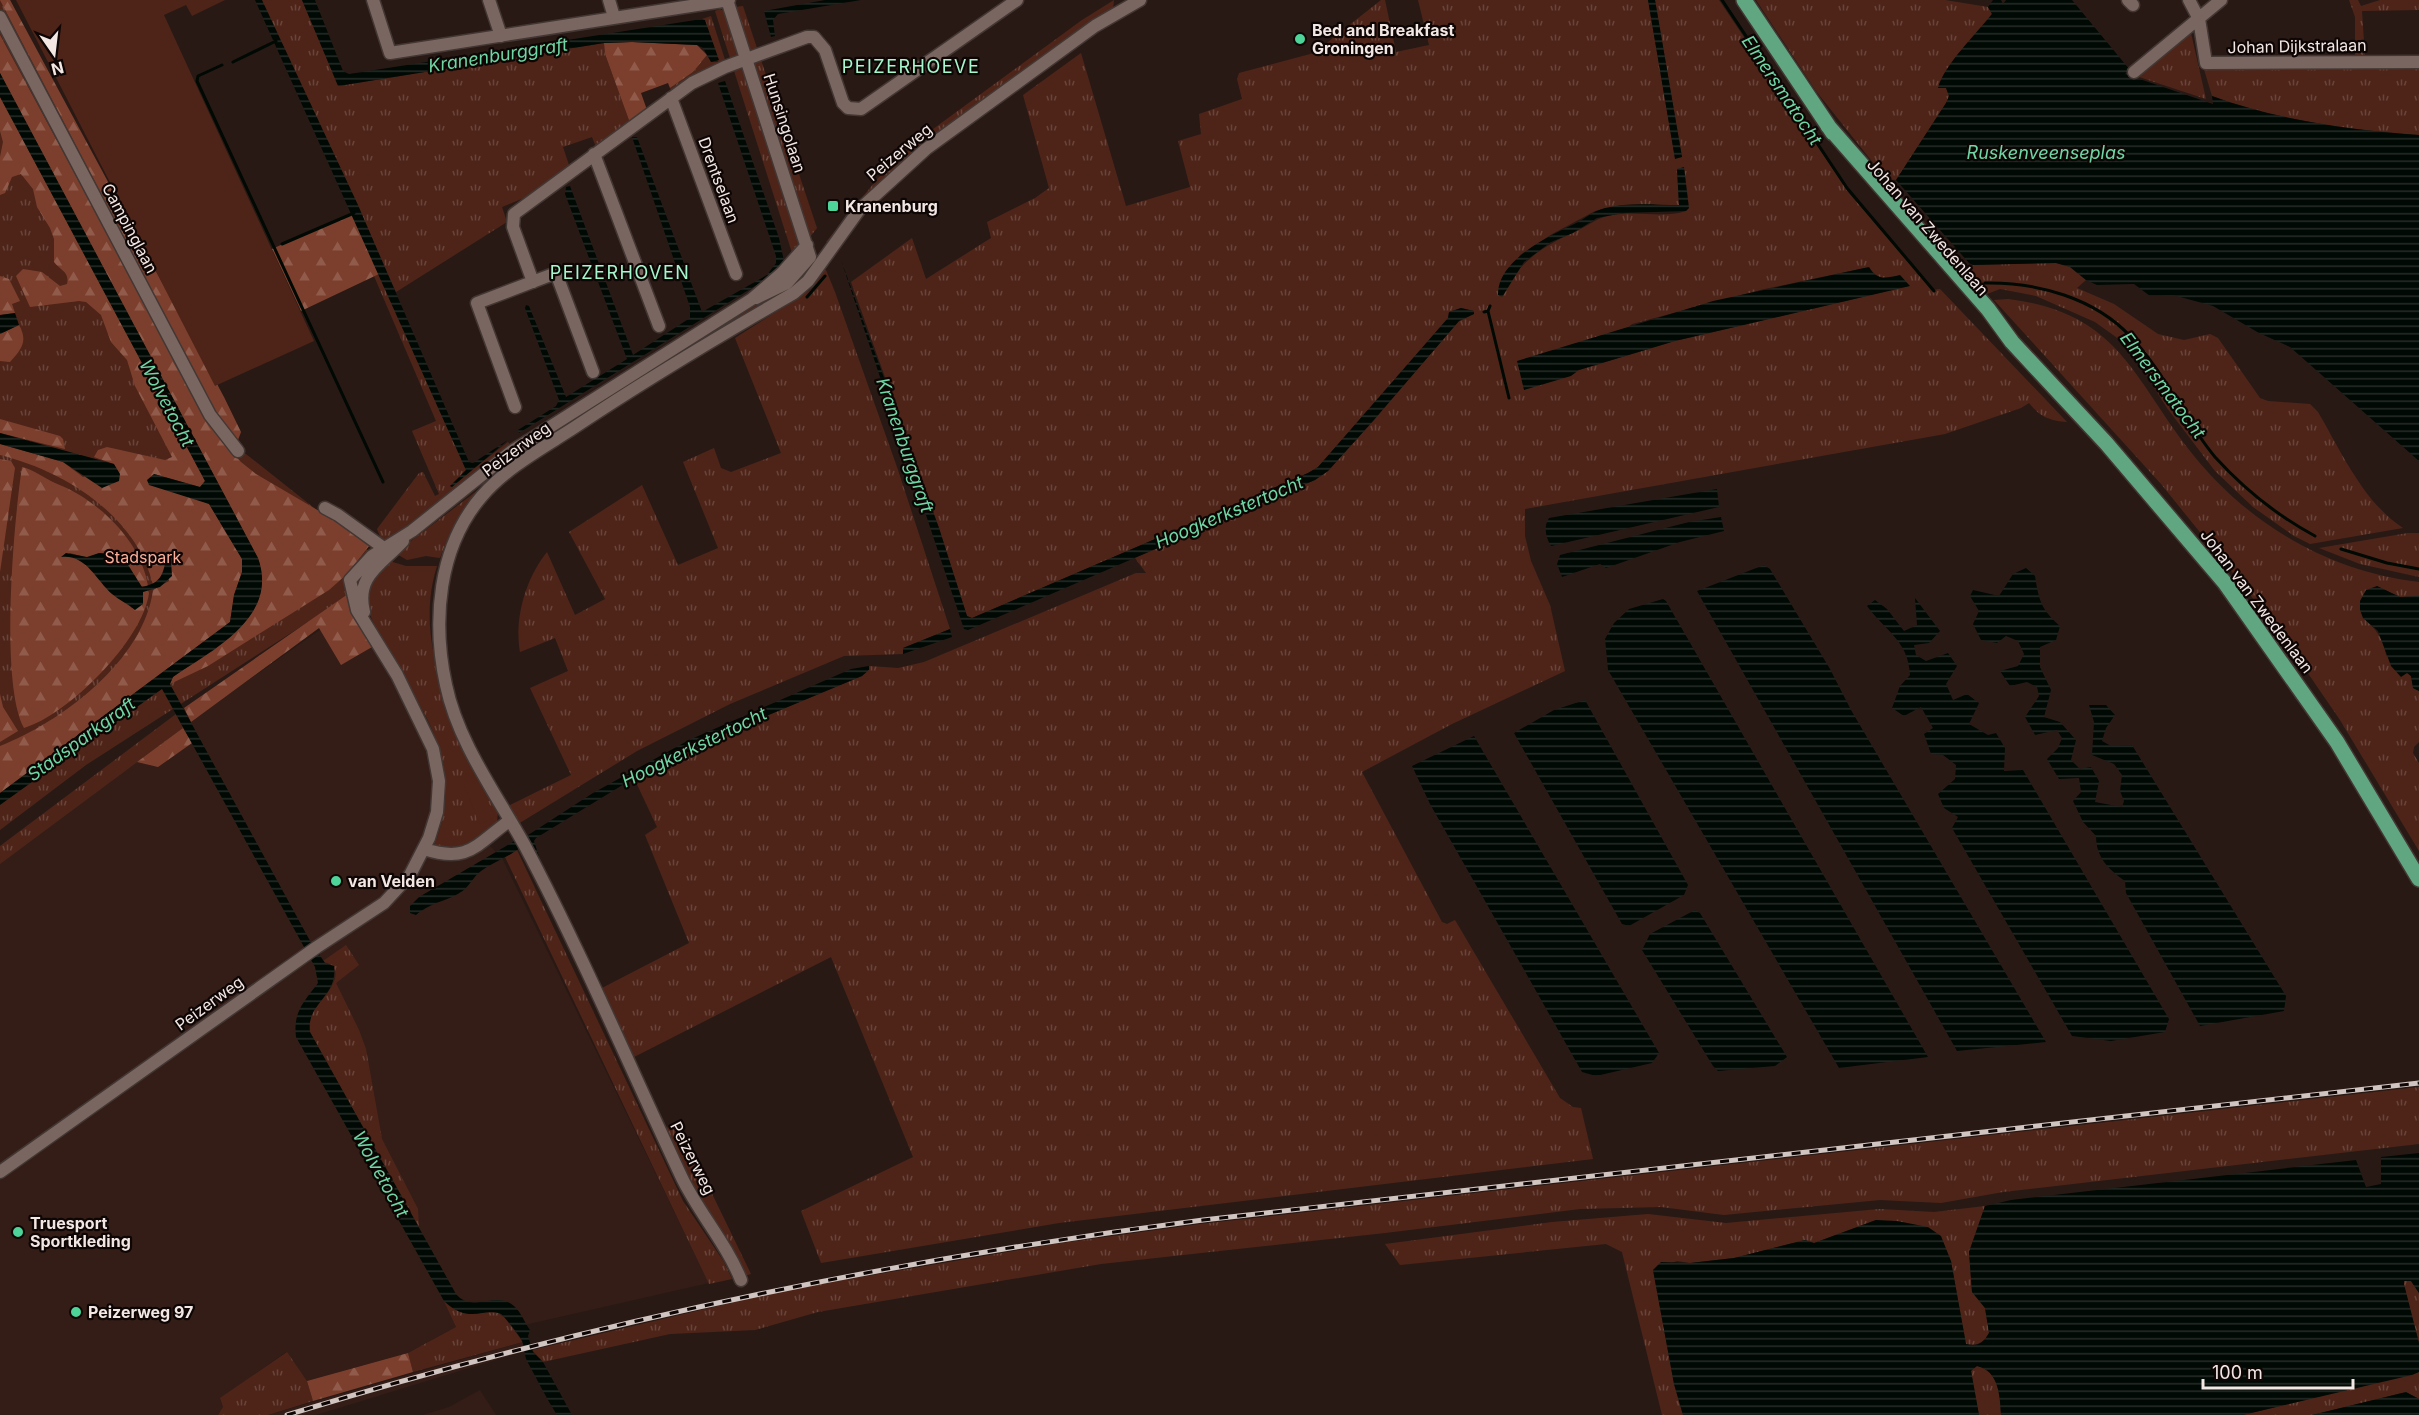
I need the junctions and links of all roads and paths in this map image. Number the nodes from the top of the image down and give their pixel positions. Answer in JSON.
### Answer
{"nodes":[{"id":1,"x":373,"y":0,"type":"edge"},
{"id":2,"x":489,"y":0,"type":"edge"},
{"id":3,"x":609,"y":0,"type":"edge"},
{"id":4,"x":728,"y":0,"type":"edge"},
{"id":5,"x":1017,"y":0,"type":"edge"},
{"id":6,"x":1140,"y":0,"type":"edge"},
{"id":7,"x":1744,"y":0,"type":"edge"},
{"id":8,"x":2189,"y":0,"type":"edge"},
{"id":9,"x":2222,"y":0,"type":"edge"},
{"id":10,"x":1120,"y":4,"type":"edge"},
{"id":11,"x":0,"y":17,"type":"edge"},
{"id":12,"x":614,"y":17,"type":"junction"},
{"id":13,"x":2199,"y":19,"type":"junction"},
{"id":14,"x":501,"y":36,"type":"junction"},
{"id":15,"x":747,"y":59,"type":"junction"},
{"id":16,"x":2419,"y":62,"type":"edge"},
{"id":17,"x":2134,"y":72,"type":"dead end"},
{"id":18,"x":671,"y":98,"type":"junction"},
{"id":19,"x":594,"y":154,"type":"junction"},
{"id":20,"x":809,"y":251,"type":"joint"},
{"id":21,"x":736,"y":274,"type":"dead end"},
{"id":22,"x":533,"y":282,"type":"junction"},
{"id":23,"x":659,"y":326,"type":"dead end"},
{"id":24,"x":708,"y":326,"type":"junction"},
{"id":25,"x":716,"y":338,"type":"junction"},
{"id":26,"x":593,"y":372,"type":"dead end"},
{"id":27,"x":515,"y":407,"type":"dead end"},
{"id":28,"x":238,"y":451,"type":"dead end"},
{"id":29,"x":325,"y":508,"type":"dead end"},
{"id":30,"x":388,"y":551,"type":"junction"},
{"id":31,"x":509,"y":821,"type":"junction"},
{"id":32,"x":424,"y":849,"type":"junction"},
{"id":33,"x":2419,"y":879,"type":"edge"},
{"id":34,"x":0,"y":1172,"type":"edge"},
{"id":35,"x":741,"y":1280,"type":"dead end"}],
"edges":[{"from":1,"to":14,"type":"street"},
{"from":2,"to":14,"type":"street"},
{"from":3,"to":12,"type":"street"},
{"from":4,"to":12,"type":"street"},
{"from":4,"to":15,"type":"street","name":"Hunsingolaan"},
{"from":5,"to":15,"type":"street"},
{"from":6,"to":10,"type":"street","name":"Peizerweg"},
{"from":7,"to":33,"type":"main road","name":"Johan van Zwedenlaan"},
{"from":8,"to":13,"type":"street","name":"Johan Dijkstralaan"},
{"from":9,"to":13,"type":"street"},
{"from":10,"to":25,"type":"street","name":"Peizerweg"},
{"from":11,"to":28,"type":"street","name":"Campinglaan"},
{"from":12,"to":14,"type":"street"},
{"from":13,"to":16,"type":"street","name":"Johan Dijkstralaan"},
{"from":13,"to":17,"type":"street"},
{"from":15,"to":18,"type":"street"},
{"from":15,"to":20,"type":"street","name":"Hunsingolaan"},
{"from":18,"to":19,"type":"street"},
{"from":18,"to":21,"type":"street","name":"Drentselaan"},
{"from":19,"to":22,"type":"street"},
{"from":19,"to":23,"type":"street"},
{"from":20,"to":24,"type":"street","name":"Peizerweg"},
{"from":22,"to":26,"type":"street"},
{"from":22,"to":27,"type":"street"},
{"from":24,"to":25,"type":"street"},
{"from":24,"to":30,"type":"street","name":"Peizerweg"},
{"from":25,"to":31,"type":"street","name":"Peizerweg"},
{"from":29,"to":30,"type":"street"},
{"from":30,"to":32,"type":"street","name":"Peizerweg"},
{"from":31,"to":32,"type":"street"},
{"from":31,"to":35,"type":"street","name":"Peizerweg"},
{"from":32,"to":34,"type":"street","name":"Peizerweg"}]}
